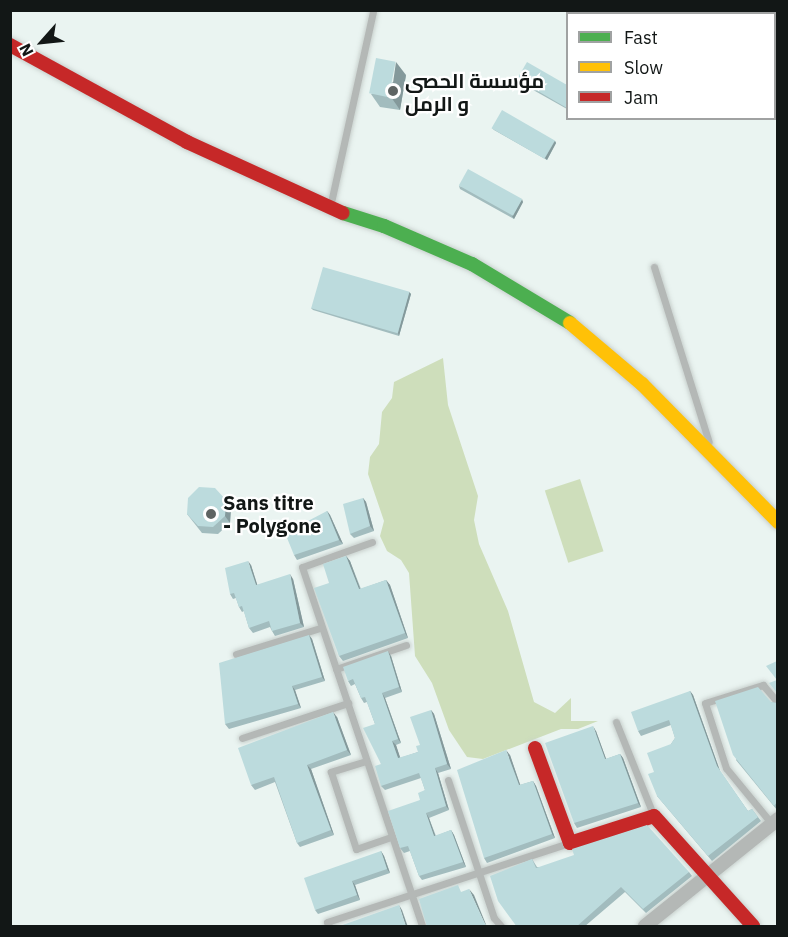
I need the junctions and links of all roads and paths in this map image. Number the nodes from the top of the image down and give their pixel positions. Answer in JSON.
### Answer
{"nodes":[{"id":1,"x":373,"y":12,"type":"edge"},
{"id":2,"x":11,"y":43,"type":"edge"},
{"id":3,"x":329,"y":209,"type":"junction"},
{"id":4,"x":654,"y":267,"type":"dead end"},
{"id":5,"x":714,"y":456,"type":"junction"},
{"id":6,"x":777,"y":522,"type":"edge"},
{"id":7,"x":372,"y":542,"type":"dead end"},
{"id":8,"x":320,"y":628,"type":"junction"},
{"id":9,"x":406,"y":645,"type":"dead end"},
{"id":10,"x":236,"y":654,"type":"dead end"},
{"id":11,"x":336,"y":669,"type":"junction"},
{"id":12,"x":348,"y":703,"type":"junction"},
{"id":13,"x":777,"y":703,"type":"edge"},
{"id":14,"x":616,"y":722,"type":"dead end"},
{"id":15,"x":242,"y":738,"type":"dead end"},
{"id":16,"x":535,"y":748,"type":"dead end"},
{"id":17,"x":366,"y":761,"type":"junction"},
{"id":18,"x":448,"y":780,"type":"dead end"},
{"id":19,"x":654,"y":816,"type":"junction"},
{"id":20,"x":775,"y":822,"type":"edge"},
{"id":21,"x":391,"y":837,"type":"junction"},
{"id":22,"x":570,"y":843,"type":"junction"},
{"id":23,"x":478,"y":870,"type":"junction"},
{"id":24,"x":710,"y":875,"type":"junction"},
{"id":25,"x":411,"y":893,"type":"junction"},
{"id":26,"x":328,"y":927,"type":"edge"},
{"id":27,"x":422,"y":927,"type":"edge"},
{"id":28,"x":501,"y":927,"type":"edge"},
{"id":29,"x":645,"y":927,"type":"edge"},
{"id":30,"x":753,"y":927,"type":"edge"}],
"edges":[{"from":1,"to":3,"type":"lane"},
{"from":2,"to":3,"type":"main road"},
{"from":3,"to":5,"type":"main road"},
{"from":4,"to":5,"type":"lane"},
{"from":5,"to":6,"type":"main road"},
{"from":7,"to":8,"type":"lane"},
{"from":8,"to":10,"type":"lane"},
{"from":8,"to":11,"type":"lane"},
{"from":9,"to":11,"type":"lane"},
{"from":11,"to":12,"type":"lane"},
{"from":12,"to":15,"type":"lane"},
{"from":12,"to":17,"type":"lane"},
{"from":13,"to":20,"type":"lane"},
{"from":14,"to":19,"type":"lane"},
{"from":16,"to":22,"type":"main road"},
{"from":17,"to":21,"type":"lane"},
{"from":17,"to":21,"type":"lane"},
{"from":18,"to":23,"type":"lane"},
{"from":19,"to":22,"type":"main road"},
{"from":19,"to":24,"type":"main road"},
{"from":20,"to":24,"type":"street"},
{"from":21,"to":25,"type":"lane"},
{"from":22,"to":23,"type":"lane"},
{"from":23,"to":25,"type":"lane"},
{"from":23,"to":28,"type":"lane"},
{"from":24,"to":29,"type":"street"},
{"from":24,"to":30,"type":"main road"},
{"from":25,"to":26,"type":"lane"},
{"from":25,"to":27,"type":"lane"}]}
